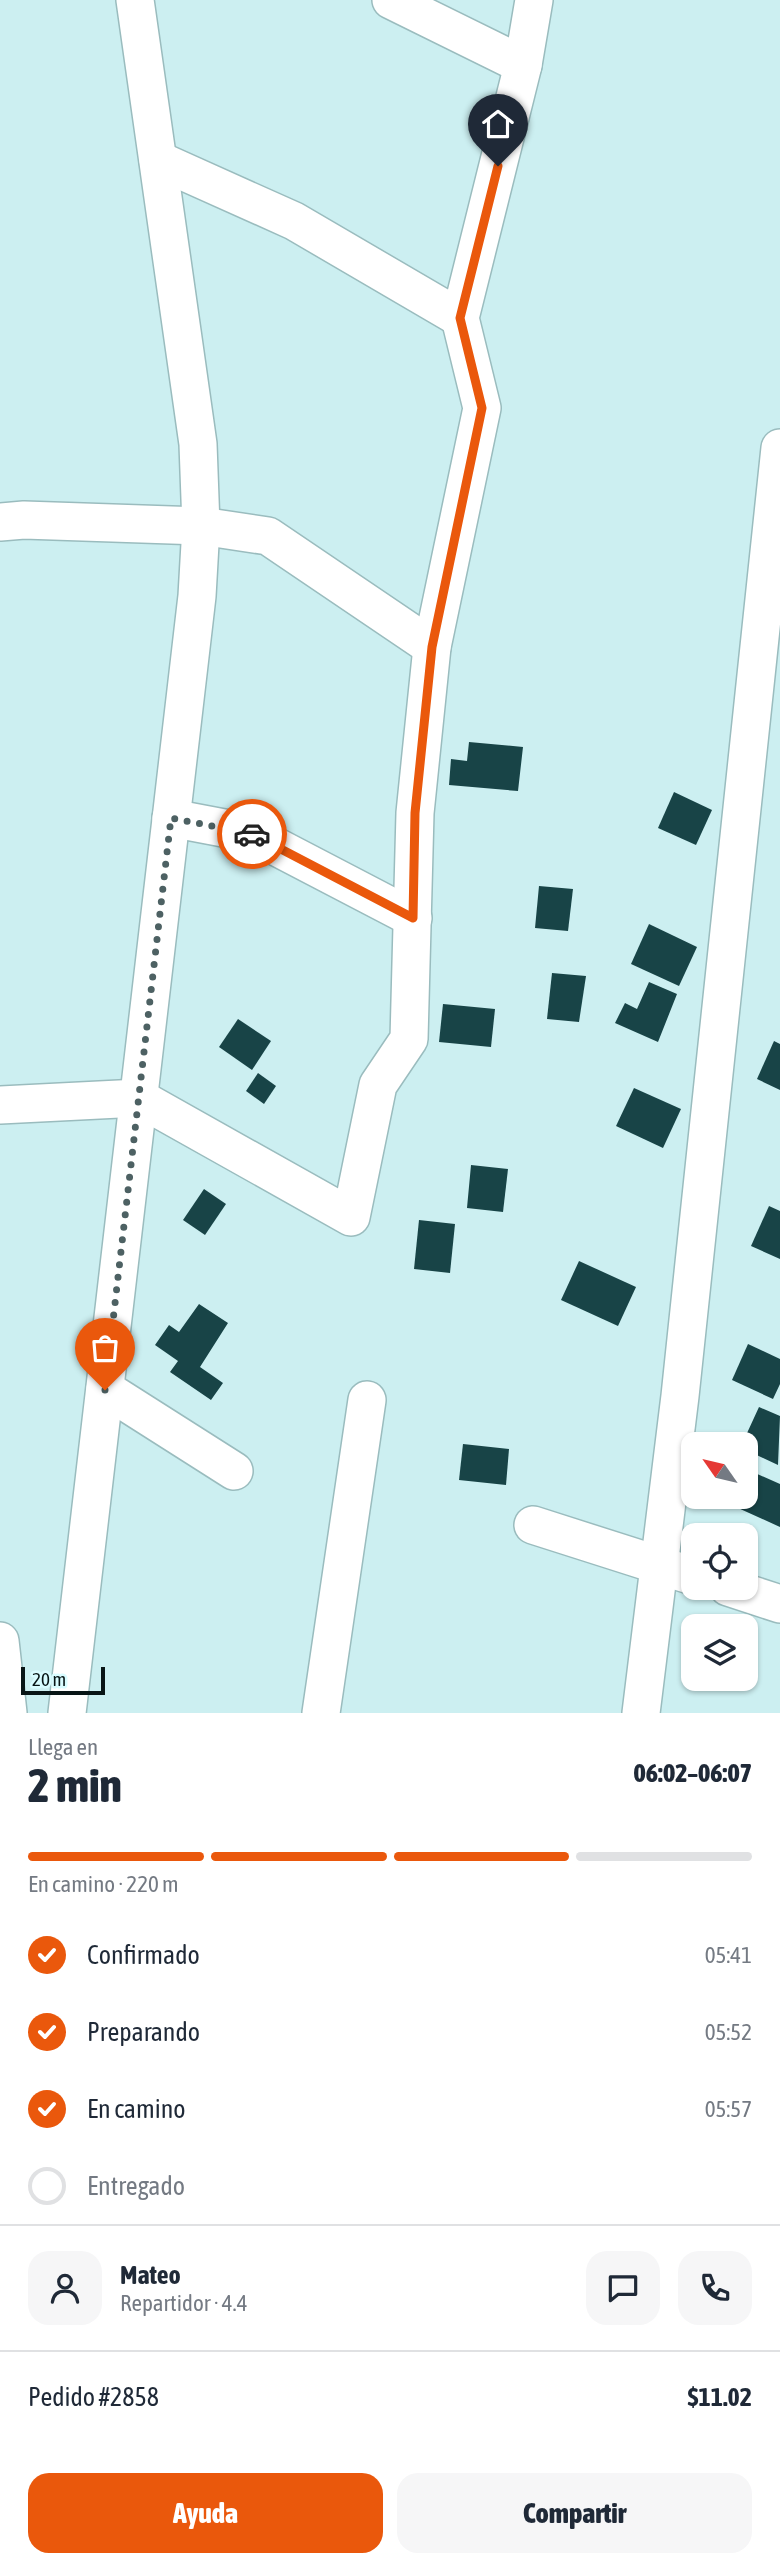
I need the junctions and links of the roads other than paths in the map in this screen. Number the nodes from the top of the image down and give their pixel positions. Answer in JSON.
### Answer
{"nodes":[{"id":1,"x":135,"y":0,"type":"edge"},
{"id":2,"x":391,"y":0,"type":"edge"},
{"id":3,"x":534,"y":0,"type":"edge"},
{"id":4,"x":523,"y":65,"type":"junction"},
{"id":5,"x":158,"y":159,"type":"junction"},
{"id":6,"x":460,"y":318,"type":"junction"},
{"id":7,"x":780,"y":448,"type":"edge"},
{"id":8,"x":0,"y":522,"type":"edge"},
{"id":9,"x":201,"y":526,"type":"junction"},
{"id":10,"x":432,"y":647,"type":"junction"},
{"id":11,"x":769,"y":660,"type":"edge"},
{"id":12,"x":171,"y":818,"type":"junction"},
{"id":13,"x":413,"y":918,"type":"junction"},
{"id":14,"x":139,"y":1098,"type":"junction"},
{"id":15,"x":0,"y":1105,"type":"edge"},
{"id":16,"x":105,"y":1390,"type":"junction"},
{"id":17,"x":367,"y":1400,"type":"dead end"},
{"id":18,"x":233,"y":1471,"type":"dead end"},
{"id":19,"x":533,"y":1525,"type":"dead end"},
{"id":20,"x":676,"y":1570,"type":"edge"},
{"id":21,"x":758,"y":1597,"type":"edge"},
{"id":22,"x":780,"y":1604,"type":"edge"},
{"id":23,"x":0,"y":1642,"type":"edge"},
{"id":24,"x":77,"y":1709,"type":"edge"},
{"id":25,"x":9,"y":1713,"type":"edge"},
{"id":26,"x":321,"y":1713,"type":"edge"},
{"id":27,"x":641,"y":1713,"type":"edge"}],
"edges":[{"from":1,"to":5,"type":"street"},
{"from":2,"to":4,"type":"street"},
{"from":3,"to":4,"type":"street"},
{"from":4,"to":6,"type":"street"},
{"from":5,"to":6,"type":"street"},
{"from":5,"to":9,"type":"street"},
{"from":6,"to":10,"type":"street"},
{"from":7,"to":11,"type":"street"},
{"from":8,"to":9,"type":"street"},
{"from":9,"to":10,"type":"street"},
{"from":9,"to":12,"type":"street"},
{"from":10,"to":13,"type":"street"},
{"from":11,"to":20,"type":"street"},
{"from":12,"to":13,"type":"street"},
{"from":12,"to":14,"type":"street"},
{"from":13,"to":14,"type":"street"},
{"from":14,"to":15,"type":"street"},
{"from":14,"to":16,"type":"street"},
{"from":16,"to":18,"type":"street"},
{"from":16,"to":24,"type":"street"},
{"from":17,"to":26,"type":"street"},
{"from":19,"to":20,"type":"street"},
{"from":20,"to":27,"type":"street"},
{"from":21,"to":22,"type":"street"},
{"from":23,"to":25,"type":"street"}]}
